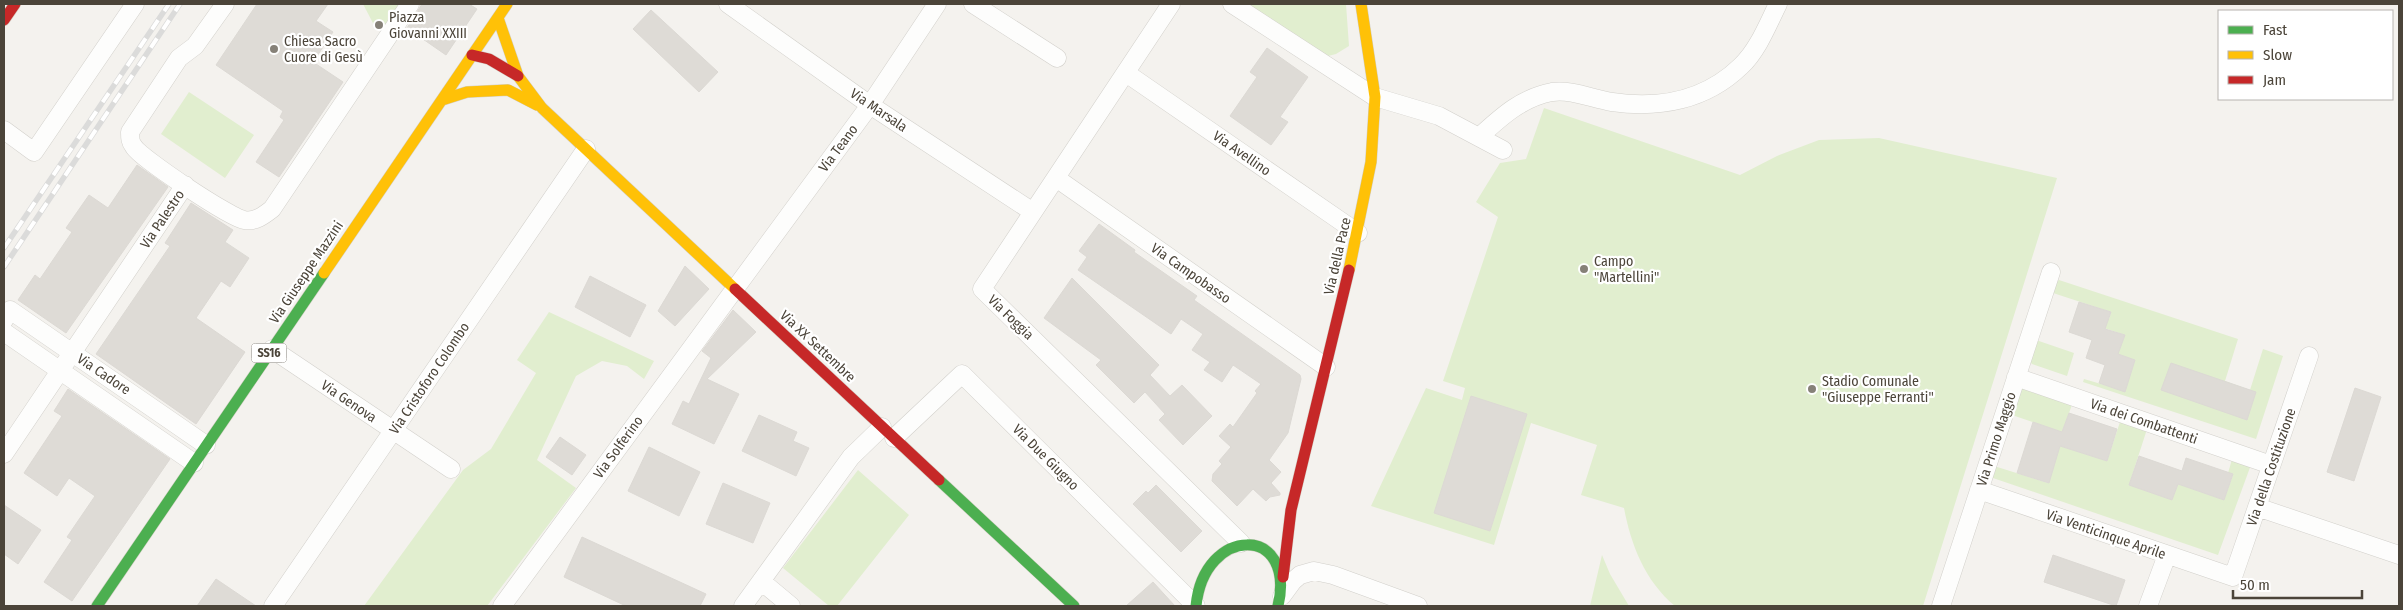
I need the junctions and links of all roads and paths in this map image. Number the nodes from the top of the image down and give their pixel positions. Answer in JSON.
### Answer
{"nodes":[{"id":1,"x":15,"y":4,"type":"edge"},
{"id":2,"x":135,"y":4,"type":"edge"},
{"id":3,"x":225,"y":4,"type":"edge"},
{"id":4,"x":410,"y":4,"type":"edge"},
{"id":5,"x":728,"y":4,"type":"edge"},
{"id":6,"x":937,"y":4,"type":"edge"},
{"id":7,"x":973,"y":4,"type":"edge"},
{"id":8,"x":1172,"y":4,"type":"edge"},
{"id":9,"x":1232,"y":4,"type":"edge"},
{"id":10,"x":1361,"y":4,"type":"edge"},
{"id":11,"x":1778,"y":4,"type":"edge"},
{"id":12,"x":505,"y":5,"type":"edge"},
{"id":13,"x":498,"y":18,"type":"junction"},
{"id":14,"x":4,"y":20,"type":"edge"},
{"id":15,"x":472,"y":55,"type":"junction"},
{"id":16,"x":1057,"y":58,"type":"dead end"},
{"id":17,"x":1126,"y":73,"type":"junction"},
{"id":18,"x":518,"y":76,"type":"junction"},
{"id":19,"x":508,"y":90,"type":"junction"},
{"id":20,"x":1376,"y":97,"type":"junction"},
{"id":21,"x":442,"y":100,"type":"junction"},
{"id":22,"x":870,"y":105,"type":"junction"},
{"id":23,"x":542,"y":108,"type":"junction"},
{"id":24,"x":4,"y":130,"type":"edge"},
{"id":25,"x":1479,"y":137,"type":"junction"},
{"id":26,"x":586,"y":149,"type":"junction"},
{"id":27,"x":1503,"y":150,"type":"dead end"},
{"id":28,"x":1056,"y":178,"type":"junction"},
{"id":29,"x":185,"y":185,"type":"junction"},
{"id":30,"x":1033,"y":212,"type":"junction"},
{"id":31,"x":1358,"y":233,"type":"junction"},
{"id":32,"x":2051,"y":272,"type":"dead end"},
{"id":33,"x":734,"y":288,"type":"junction"},
{"id":34,"x":4,"y":320,"type":"edge"},
{"id":35,"x":4,"y":332,"type":"edge"},
{"id":36,"x":272,"y":349,"type":"junction"},
{"id":37,"x":72,"y":353,"type":"junction"},
{"id":38,"x":2309,"y":356,"type":"dead end"},
{"id":39,"x":1326,"y":367,"type":"junction"},
{"id":40,"x":60,"y":370,"type":"junction"},
{"id":41,"x":2016,"y":377,"type":"junction"},
{"id":42,"x":393,"y":430,"type":"junction"},
{"id":43,"x":888,"y":432,"type":"junction"},
{"id":44,"x":206,"y":445,"type":"junction"},
{"id":45,"x":4,"y":454,"type":"edge"},
{"id":46,"x":194,"y":463,"type":"junction"},
{"id":47,"x":2271,"y":465,"type":"junction"},
{"id":48,"x":451,"y":469,"type":"dead end"},
{"id":49,"x":1979,"y":490,"type":"junction"},
{"id":50,"x":2257,"y":507,"type":"junction"},
{"id":51,"x":1291,"y":510,"type":"junction"},
{"id":52,"x":1280,"y":526,"type":"dead end"},
{"id":53,"x":1265,"y":537,"type":"dead end"},
{"id":54,"x":1247,"y":544,"type":"junction"},
{"id":55,"x":2167,"y":555,"type":"junction"},
{"id":56,"x":2399,"y":555,"type":"edge"},
{"id":57,"x":1283,"y":577,"type":"junction"},
{"id":58,"x":2232,"y":577,"type":"joint"},
{"id":59,"x":762,"y":581,"type":"junction"},
{"id":60,"x":1280,"y":602,"type":"edge"},
{"id":61,"x":96,"y":606,"type":"edge"},
{"id":62,"x":273,"y":606,"type":"edge"},
{"id":63,"x":502,"y":606,"type":"edge"},
{"id":64,"x":743,"y":606,"type":"edge"},
{"id":65,"x":791,"y":606,"type":"edge"},
{"id":66,"x":1074,"y":606,"type":"edge"},
{"id":67,"x":1196,"y":606,"type":"edge"},
{"id":68,"x":1418,"y":606,"type":"edge"},
{"id":69,"x":1941,"y":606,"type":"edge"},
{"id":70,"x":2148,"y":606,"type":"edge"}],
"edges":[{"from":1,"to":14,"type":"main road"},
{"from":2,"to":24,"type":"street"},
{"from":3,"to":29,"type":"street"},
{"from":4,"to":29,"type":"street","name":"Via Palestro"},
{"from":5,"to":22,"type":"street","name":"Via Marsala"},
{"from":6,"to":22,"type":"street","name":"Via Teano"},
{"from":7,"to":16,"type":"street"},
{"from":8,"to":17,"type":"street","name":"Via Foggia"},
{"from":9,"to":20,"type":"street"},
{"from":10,"to":20,"type":"main road","name":"Via della Pace"},
{"from":11,"to":25,"type":"street"},
{"from":12,"to":13,"type":"main road","name":"Via Giuseppe Mazzini","number":"SS16"},
{"from":13,"to":15,"type":"main road","name":"Via Giuseppe Mazzini","number":"SS16"},
{"from":13,"to":18,"type":"main road","name":"Via XX Settembre"},
{"from":15,"to":18,"type":"main road","name":"Via XX Settembre"},
{"from":15,"to":19,"type":"main road","name":"Via XX Settembre"},
{"from":15,"to":21,"type":"main road","name":"Via Giuseppe Mazzini","number":"SS16"},
{"from":17,"to":28,"type":"street","name":"Via Foggia"},
{"from":17,"to":31,"type":"street","name":"Via Avellino"},
{"from":18,"to":23,"type":"main road","name":"Via XX Settembre"},
{"from":19,"to":21,"type":"main road"},
{"from":19,"to":23,"type":"main road","name":"Via XX Settembre"},
{"from":20,"to":25,"type":"street"},
{"from":20,"to":31,"type":"main road","name":"Via della Pace"},
{"from":21,"to":36,"type":"main road","name":"Via Giuseppe Mazzini","number":"SS16"},
{"from":22,"to":30,"type":"street","name":"Via Marsala"},
{"from":22,"to":33,"type":"street","name":"Via Teano"},
{"from":23,"to":26,"type":"main road","name":"Via XX Settembre"},
{"from":25,"to":27,"type":"street"},
{"from":26,"to":33,"type":"main road","name":"Via XX Settembre"},
{"from":26,"to":42,"type":"street","name":"Via Cristoforo Colombo"},
{"from":28,"to":30,"type":"street","name":"Via Foggia"},
{"from":28,"to":39,"type":"street","name":"Via Campobasso"},
{"from":29,"to":37,"type":"street","name":"Via Palestro"},
{"from":30,"to":54,"type":"street","name":"Via Foggia"},
{"from":31,"to":39,"type":"main road","name":"Via della Pace"},
{"from":32,"to":41,"type":"street","name":"Via Primo Maggio"},
{"from":33,"to":43,"type":"main road","name":"Via XX Settembre"},
{"from":33,"to":63,"type":"street","name":"Via Solferino"},
{"from":34,"to":37,"type":"street","name":"Via Cadore"},
{"from":35,"to":40,"type":"street","name":"Via Cadore"},
{"from":36,"to":42,"type":"street","name":"Via Genova"},
{"from":36,"to":44,"type":"main road","name":"Via Giuseppe Mazzini","number":"SS16"},
{"from":37,"to":40,"type":"street","name":"Via Palestro"},
{"from":37,"to":44,"type":"street","name":"Via Cadore"},
{"from":38,"to":47,"type":"street","name":"Via della Costituzione"},
{"from":39,"to":51,"type":"main road","name":"Via della Pace"},
{"from":40,"to":45,"type":"street","name":"Via Palestro"},
{"from":40,"to":46,"type":"street","name":"Via Cadore"},
{"from":41,"to":47,"type":"street","name":"Via dei Combattenti"},
{"from":41,"to":49,"type":"street","name":"Via Primo Maggio"},
{"from":42,"to":48,"type":"street","name":"Via Genova"},
{"from":42,"to":62,"type":"street","name":"Via Cristoforo Colombo"},
{"from":43,"to":59,"type":"street"},
{"from":43,"to":66,"type":"main road","name":"Via XX Settembre"},
{"from":43,"to":67,"type":"street","name":"Via Due Giugno"},
{"from":44,"to":46,"type":"main road","name":"Via Giuseppe Mazzini","number":"SS16"},
{"from":46,"to":61,"type":"main road","name":"Via Giuseppe Mazzini","number":"SS16"},
{"from":47,"to":50,"type":"street","name":"Via della Costituzione"},
{"from":49,"to":55,"type":"street","name":"Via Venticinque Aprile"},
{"from":49,"to":69,"type":"street","name":"Via Primo Maggio"},
{"from":50,"to":56,"type":"street"},
{"from":50,"to":58,"type":"street","name":"Via della Costituzione"},
{"from":51,"to":52,"type":"main road","name":"Via della Pace"},
{"from":51,"to":57,"type":"main road","name":"Via della Pace"},
{"from":53,"to":54,"type":"main road"},
{"from":54,"to":57,"type":"main road"},
{"from":54,"to":67,"type":"main road"},
{"from":55,"to":58,"type":"street","name":"Via Venticinque Aprile"},
{"from":55,"to":70,"type":"street"},
{"from":57,"to":60,"type":"main road","name":"Via della Pace"},
{"from":59,"to":64,"type":"street"},
{"from":59,"to":65,"type":"street"},
{"from":60,"to":68,"type":"street"}]}
